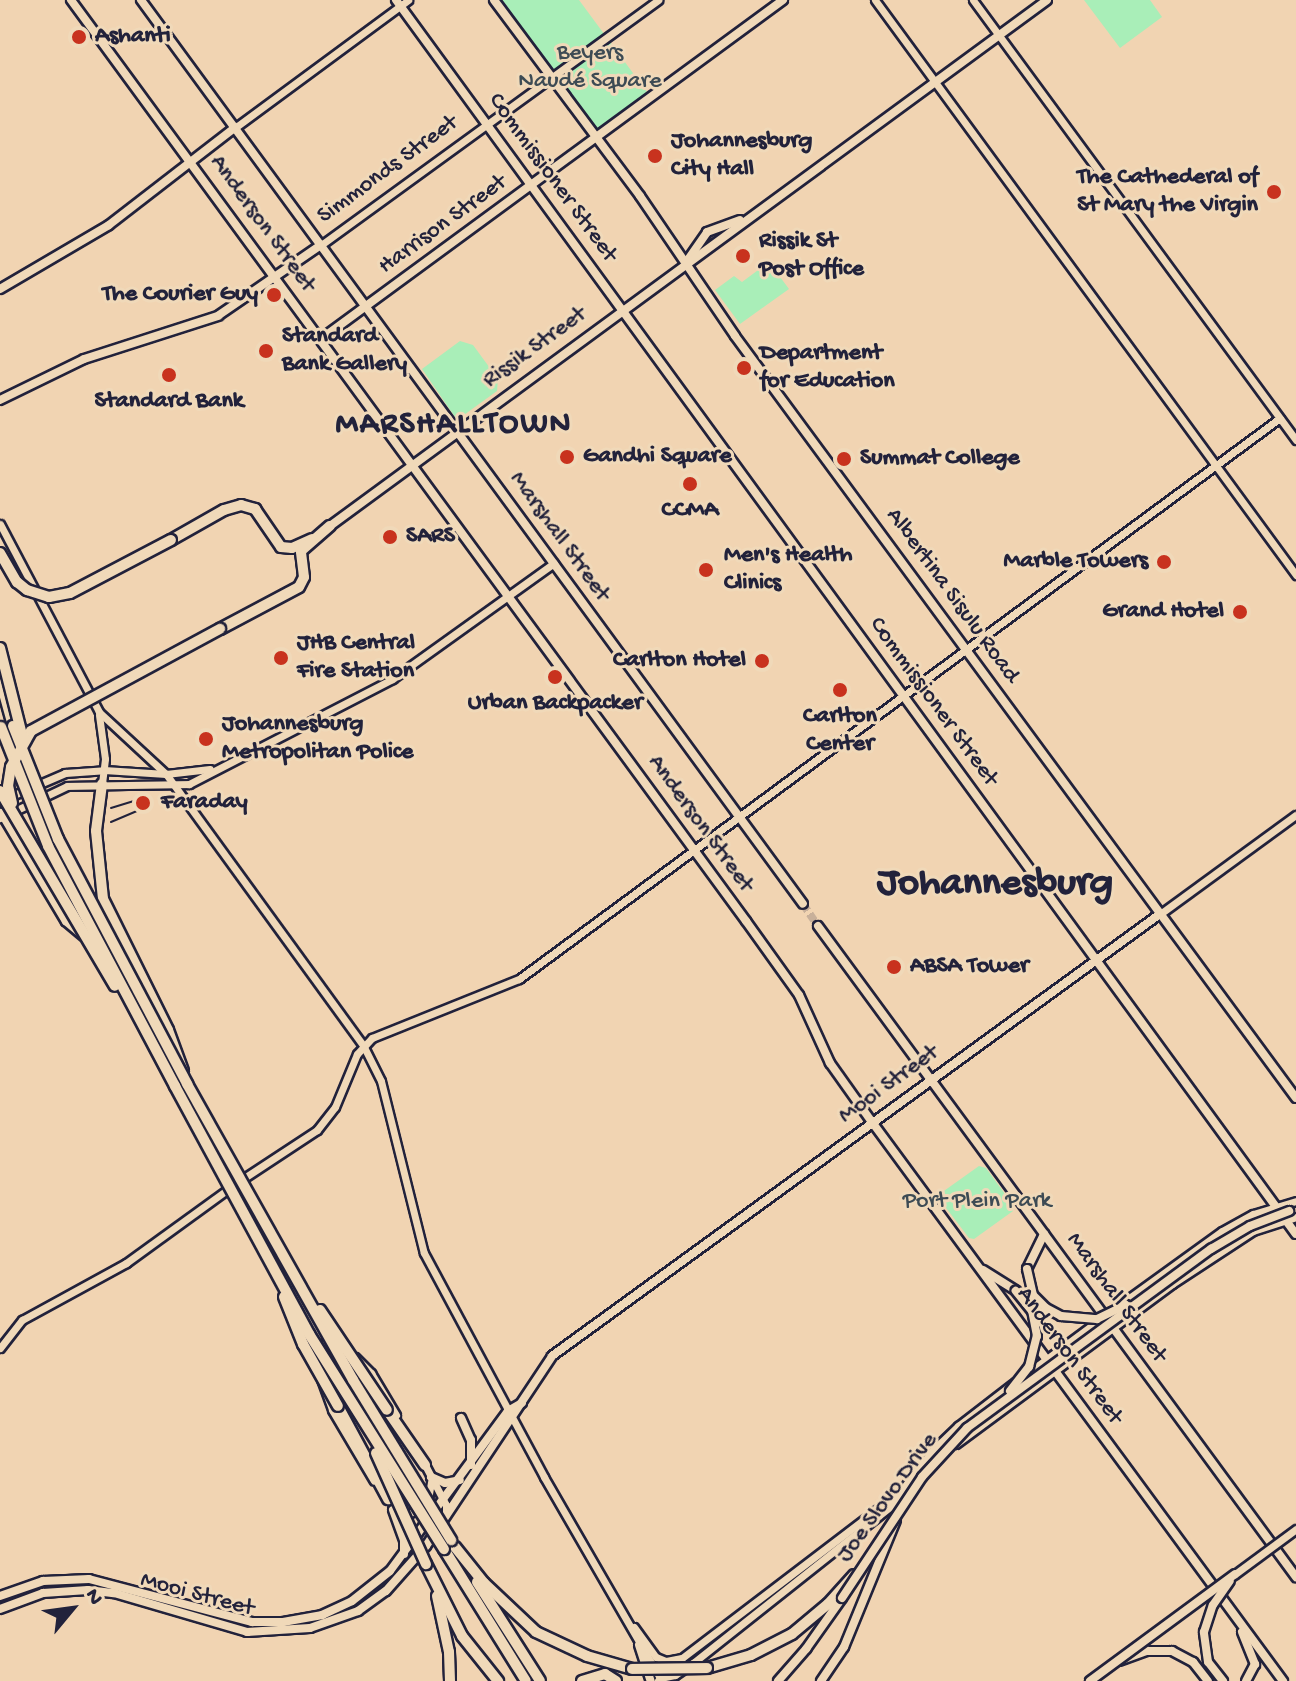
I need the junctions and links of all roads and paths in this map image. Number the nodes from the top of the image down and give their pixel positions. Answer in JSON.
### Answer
{"nodes":[{"id":1,"x":71,"y":0,"type":"edge"},
{"id":2,"x":141,"y":0,"type":"edge"},
{"id":3,"x":494,"y":0,"type":"edge"},
{"id":4,"x":658,"y":0,"type":"edge"},
{"id":5,"x":783,"y":0,"type":"edge"},
{"id":6,"x":875,"y":0,"type":"edge"},
{"id":7,"x":973,"y":0,"type":"edge"},
{"id":8,"x":1047,"y":0,"type":"edge"},
{"id":9,"x":402,"y":2,"type":"edge"},
{"id":10,"x":999,"y":35,"type":"junction"},
{"id":11,"x":552,"y":77,"type":"junction"},
{"id":12,"x":935,"y":81,"type":"junction"},
{"id":13,"x":486,"y":123,"type":"junction"},
{"id":14,"x":236,"y":127,"type":"junction"},
{"id":15,"x":596,"y":138,"type":"junction"},
{"id":16,"x":190,"y":160,"type":"junction"},
{"id":17,"x":532,"y":185,"type":"junction"},
{"id":18,"x":321,"y":245,"type":"junction"},
{"id":19,"x":687,"y":262,"type":"junction"},
{"id":20,"x":276,"y":278,"type":"junction"},
{"id":21,"x":0,"y":289,"type":"edge"},
{"id":22,"x":366,"y":306,"type":"junction"},
{"id":23,"x":623,"y":309,"type":"junction"},
{"id":24,"x":321,"y":339,"type":"junction"},
{"id":25,"x":0,"y":400,"type":"edge"},
{"id":26,"x":1280,"y":418,"type":"junction"},
{"id":27,"x":456,"y":431,"type":"junction"},
{"id":28,"x":1296,"y":440,"type":"edge"},
{"id":29,"x":410,"y":464,"type":"junction"},
{"id":30,"x":1216,"y":465,"type":"junction"},
{"id":31,"x":0,"y":524,"type":"edge"},
{"id":32,"x":330,"y":526,"type":"joint"},
{"id":33,"x":312,"y":539,"type":"junction"},
{"id":34,"x":0,"y":553,"type":"edge"},
{"id":35,"x":554,"y":563,"type":"junction"},
{"id":36,"x":1296,"y":575,"type":"edge"},
{"id":37,"x":507,"y":596,"type":"junction"},
{"id":38,"x":0,"y":648,"type":"edge"},
{"id":39,"x":966,"y":649,"type":"junction"},
{"id":40,"x":0,"y":679,"type":"edge"},
{"id":41,"x":904,"y":696,"type":"junction"},
{"id":42,"x":99,"y":712,"type":"junction"},
{"id":43,"x":0,"y":723,"type":"edge"},
{"id":44,"x":216,"y":768,"type":"junction"},
{"id":45,"x":104,"y":770,"type":"junction"},
{"id":46,"x":166,"y":774,"type":"junction"},
{"id":47,"x":102,"y":784,"type":"junction"},
{"id":48,"x":174,"y":786,"type":"junction"},
{"id":49,"x":0,"y":791,"type":"edge"},
{"id":50,"x":37,"y":793,"type":"junction"},
{"id":51,"x":0,"y":801,"type":"edge"},
{"id":52,"x":1296,"y":815,"type":"edge"},
{"id":53,"x":1,"y":816,"type":"edge"},
{"id":54,"x":738,"y":818,"type":"junction"},
{"id":55,"x":27,"y":836,"type":"junction"},
{"id":56,"x":694,"y":849,"type":"junction"},
{"id":57,"x":803,"y":904,"type":"tunnel mouth"},
{"id":58,"x":1160,"y":914,"type":"junction"},
{"id":59,"x":818,"y":926,"type":"tunnel mouth"},
{"id":60,"x":1097,"y":959,"type":"junction"},
{"id":61,"x":363,"y":1045,"type":"junction"},
{"id":62,"x":930,"y":1080,"type":"junction"},
{"id":63,"x":187,"y":1084,"type":"junction"},
{"id":64,"x":175,"y":1086,"type":"junction"},
{"id":65,"x":1296,"y":1098,"type":"edge"},
{"id":66,"x":872,"y":1122,"type":"junction"},
{"id":67,"x":235,"y":1184,"type":"junction"},
{"id":68,"x":1296,"y":1201,"type":"edge"},
{"id":69,"x":1275,"y":1205,"type":"junction"},
{"id":70,"x":1292,"y":1214,"type":"edge"},
{"id":71,"x":1044,"y":1234,"type":"junction"},
{"id":72,"x":1296,"y":1234,"type":"edge"},
{"id":73,"x":283,"y":1256,"type":"junction"},
{"id":74,"x":273,"y":1266,"type":"junction"},
{"id":75,"x":979,"y":1267,"type":"junction"},
{"id":76,"x":1156,"y":1288,"type":"junction"},
{"id":77,"x":1104,"y":1317,"type":"junction"},
{"id":78,"x":1112,"y":1327,"type":"junction"},
{"id":79,"x":317,"y":1337,"type":"junction"},
{"id":80,"x":0,"y":1348,"type":"edge"},
{"id":81,"x":1046,"y":1359,"type":"junction"},
{"id":82,"x":1054,"y":1370,"type":"junction"},
{"id":83,"x":992,"y":1408,"type":"junction"},
{"id":84,"x":356,"y":1412,"type":"junction"},
{"id":85,"x":510,"y":1416,"type":"junction"},
{"id":86,"x":461,"y":1418,"type":"dead end"},
{"id":87,"x":425,"y":1465,"type":"junction"},
{"id":88,"x":471,"y":1466,"type":"junction"},
{"id":89,"x":431,"y":1478,"type":"junction"},
{"id":90,"x":460,"y":1480,"type":"junction"},
{"id":91,"x":904,"y":1496,"type":"junction"},
{"id":92,"x":444,"y":1501,"type":"junction"},
{"id":93,"x":391,"y":1506,"type":"junction"},
{"id":94,"x":445,"y":1516,"type":"junction"},
{"id":95,"x":1296,"y":1529,"type":"edge"},
{"id":96,"x":416,"y":1539,"type":"junction"},
{"id":97,"x":450,"y":1545,"type":"junction"},
{"id":98,"x":426,"y":1546,"type":"junction"},
{"id":99,"x":404,"y":1555,"type":"junction"},
{"id":100,"x":868,"y":1557,"type":"junction"},
{"id":101,"x":428,"y":1568,"type":"junction"},
{"id":102,"x":1235,"y":1574,"type":"junction"},
{"id":103,"x":1296,"y":1577,"type":"edge"},
{"id":104,"x":606,"y":1585,"type":"junction"},
{"id":105,"x":0,"y":1596,"type":"edge"},
{"id":106,"x":0,"y":1609,"type":"edge"},
{"id":107,"x":1236,"y":1617,"type":"junction"},
{"id":108,"x":639,"y":1645,"type":"joint"},
{"id":109,"x":676,"y":1661,"type":"junction"},
{"id":110,"x":1118,"y":1662,"type":"junction"},
{"id":111,"x":657,"y":1680,"type":"edge"},
{"id":112,"x":450,"y":1681,"type":"edge"},
{"id":113,"x":498,"y":1681,"type":"edge"},
{"id":114,"x":526,"y":1681,"type":"edge"},
{"id":115,"x":540,"y":1681,"type":"edge"},
{"id":116,"x":582,"y":1681,"type":"edge"},
{"id":117,"x":616,"y":1681,"type":"edge"},
{"id":118,"x":778,"y":1681,"type":"edge"},
{"id":119,"x":821,"y":1681,"type":"edge"},
{"id":120,"x":1090,"y":1681,"type":"edge"},
{"id":121,"x":1208,"y":1681,"type":"edge"},
{"id":122,"x":1223,"y":1681,"type":"edge"},
{"id":123,"x":1246,"y":1681,"type":"edge"},
{"id":124,"x":1283,"y":1681,"type":"edge"}],
"edges":[{"from":1,"to":16,"type":"main road","name":"Anderson Street"},
{"from":2,"to":14,"type":"main road","name":"Marshall Street"},
{"from":3,"to":11,"type":"main road","name":"Albertina Sisulu Road"},
{"from":4,"to":11,"type":"street","name":"Simmonds Street"},
{"from":5,"to":15,"type":"main road","name":"Harrison Street"},
{"from":6,"to":12,"type":"street"},
{"from":7,"to":10,"type":"street"},
{"from":8,"to":10,"type":"main road","name":"Rissik Street"},
{"from":9,"to":13,"type":"main road","name":"Commissioner Street"},
{"from":9,"to":14,"type":"street"},
{"from":10,"to":12,"type":"main road","name":"Rissik Street"},
{"from":10,"to":26,"type":"street"},
{"from":11,"to":13,"type":"street","name":"Simmonds Street"},
{"from":11,"to":15,"type":"main road","name":"Albertina Sisulu Road"},
{"from":12,"to":19,"type":"main road","name":"Rissik Street"},
{"from":12,"to":30,"type":"street"},
{"from":13,"to":17,"type":"main road","name":"Commissioner Street"},
{"from":13,"to":18,"type":"street","name":"Simmonds Street"},
{"from":14,"to":16,"type":"main road"},
{"from":14,"to":18,"type":"main road","name":"Marshall Street"},
{"from":15,"to":17,"type":"main road","name":"Harrison Street"},
{"from":15,"to":19,"type":"main road","name":"Albertina Sisulu Road"},
{"from":16,"to":20,"type":"main road","name":"Anderson Street"},
{"from":16,"to":21,"type":"main road"},
{"from":17,"to":22,"type":"main road","name":"Harrison Street"},
{"from":17,"to":23,"type":"main road","name":"Commissioner Street"},
{"from":18,"to":20,"type":"main road","name":"Simmonds Street"},
{"from":18,"to":22,"type":"main road","name":"Marshall Street"},
{"from":19,"to":23,"type":"main road","name":"Rissik Street"},
{"from":19,"to":39,"type":"main road","name":"Albertina Sisulu Road"},
{"from":20,"to":24,"type":"main road","name":"Anderson Street"},
{"from":20,"to":25,"type":"main road","name":"Simmonds Street"},
{"from":22,"to":24,"type":"main road","name":"Harrison Street"},
{"from":22,"to":27,"type":"main road","name":"Marshall Street"},
{"from":23,"to":27,"type":"main road","name":"Rissik Street"},
{"from":23,"to":41,"type":"main road","name":"Commissioner Street"},
{"from":24,"to":29,"type":"main road","name":"Anderson Street"},
{"from":26,"to":28,"type":"street"},
{"from":26,"to":30,"type":"street"},
{"from":27,"to":29,"type":"main road","name":"Rissik Street"},
{"from":27,"to":35,"type":"main road","name":"Marshall Street"},
{"from":29,"to":32,"type":"main road","name":"Rissik Street"},
{"from":29,"to":37,"type":"main road","name":"Anderson Street"},
{"from":30,"to":36,"type":"street"},
{"from":30,"to":39,"type":"street"},
{"from":31,"to":42,"type":"street"},
{"from":32,"to":33,"type":"highway"},
{"from":33,"to":34,"type":"highway","bridge":true},
{"from":33,"to":55,"type":"highway","bridge":true},
{"from":35,"to":37,"type":"street"},
{"from":35,"to":54,"type":"main road","name":"Marshall Street"},
{"from":37,"to":44,"type":"street"},
{"from":37,"to":56,"type":"main road","name":"Anderson Street"},
{"from":38,"to":50,"type":"highway","bridge":true},
{"from":39,"to":41,"type":"street"},
{"from":39,"to":58,"type":"main road","name":"Albertina Sisulu Road"},
{"from":40,"to":50,"type":"highway","bridge":true},
{"from":41,"to":54,"type":"street"},
{"from":41,"to":60,"type":"main road","name":"Commissioner Street"},
{"from":42,"to":45,"type":"street"},
{"from":42,"to":46,"type":"street"},
{"from":43,"to":64,"type":"highway","bridge":true},
{"from":44,"to":46,"type":"street"},
{"from":44,"to":48,"type":"street"},
{"from":45,"to":46,"type":"street"},
{"from":45,"to":47,"type":"street"},
{"from":45,"to":51,"type":"street"},
{"from":46,"to":48,"type":"street"},
{"from":47,"to":48,"type":"street"},
{"from":47,"to":53,"type":"street"},
{"from":47,"to":63,"type":"highway","bridge":true},
{"from":48,"to":61,"type":"street"},
{"from":49,"to":55,"type":"highway","bridge":true},
{"from":50,"to":63,"type":"highway","bridge":true},
{"from":52,"to":58,"type":"street","name":"Mooi Street"},
{"from":53,"to":67,"type":"street"},
{"from":54,"to":56,"type":"street"},
{"from":54,"to":57,"type":"main road","name":"Marshall Street"},
{"from":55,"to":64,"type":"highway","bridge":true},
{"from":56,"to":61,"type":"street"},
{"from":56,"to":66,"type":"main road","name":"Anderson Street"},
{"from":58,"to":60,"type":"main road","name":"Mooi Street"},
{"from":58,"to":65,"type":"main road","name":"Albertina Sisulu Road"},
{"from":59,"to":62,"type":"main road","name":"Marshall Street"},
{"from":60,"to":62,"type":"main road","name":"Mooi Street"},
{"from":60,"to":69,"type":"main road","name":"Commissioner Street"},
{"from":61,"to":67,"type":"street"},
{"from":61,"to":85,"type":"street"},
{"from":62,"to":66,"type":"main road","name":"Mooi Street"},
{"from":62,"to":71,"type":"main road","name":"Marshall Street"},
{"from":63,"to":73,"type":"highway","bridge":true},
{"from":64,"to":74,"type":"highway","bridge":true},
{"from":66,"to":75,"type":"main road","name":"Anderson Street"},
{"from":66,"to":85,"type":"main road","name":"Mooi Street"},
{"from":67,"to":79,"type":"street"},
{"from":67,"to":80,"type":"street"},
{"from":68,"to":69,"type":"street"},
{"from":69,"to":70,"type":"main road","name":"Commissioner Street"},
{"from":69,"to":77,"type":"street"},
{"from":70,"to":72,"type":"main road","name":"Commissioner Street"},
{"from":70,"to":76,"type":"main road","name":"Joe Slovo Drive","bridge":true},
{"from":70,"to":78,"type":"street"},
{"from":71,"to":76,"type":"main road","bridge":true},
{"from":71,"to":77,"type":"main road","name":"Marshall Street"},
{"from":73,"to":87,"type":"highway","bridge":true},
{"from":73,"to":97,"type":"highway","bridge":true},
{"from":74,"to":84,"type":"highway","bridge":true},
{"from":74,"to":93,"type":"highway","bridge":true},
{"from":75,"to":81,"type":"main road","name":"Anderson Street"},
{"from":75,"to":83,"type":"main road","bridge":true},
{"from":76,"to":83,"type":"main road","name":"Joe Slovo Drive","bridge":true},
{"from":77,"to":78,"type":"main road","name":"Marshall Street"},
{"from":77,"to":81,"type":"street"},
{"from":78,"to":82,"type":"street"},
{"from":78,"to":103,"type":"main road","name":"Marshall Street"},
{"from":79,"to":87,"type":"street"},
{"from":79,"to":93,"type":"street"},
{"from":81,"to":82,"type":"main road","name":"Anderson Street"},
{"from":81,"to":109,"type":"street"},
{"from":82,"to":91,"type":"street"},
{"from":82,"to":107,"type":"main road","name":"Anderson Street"},
{"from":83,"to":100,"type":"main road","name":"Joe Slovo Drive","bridge":true},
{"from":84,"to":97,"type":"highway","bridge":true},
{"from":84,"to":101,"type":"highway","bridge":true},
{"from":85,"to":88,"type":"main road","name":"Mooi Street"},
{"from":85,"to":94,"type":"main road","name":"Mooi Street"},
{"from":85,"to":104,"type":"street"},
{"from":86,"to":88,"type":"main road"},
{"from":87,"to":89,"type":"street"},
{"from":88,"to":90,"type":"main road","name":"Mooi Street"},
{"from":89,"to":90,"type":"main road"},
{"from":89,"to":92,"type":"street"},
{"from":89,"to":93,"type":"street"},
{"from":90,"to":92,"type":"main road","name":"Mooi Street"},
{"from":91,"to":111,"type":"street"},
{"from":91,"to":119,"type":"main road"},
{"from":92,"to":94,"type":"street"},
{"from":92,"to":96,"type":"main road","name":"Mooi Street"},
{"from":93,"to":96,"type":"street"},
{"from":93,"to":99,"type":"main road"},
{"from":94,"to":98,"type":"main road","name":"Mooi Street"},
{"from":95,"to":102,"type":"street","bridge":true},
{"from":96,"to":98,"type":"street"},
{"from":96,"to":99,"type":"main road","name":"Mooi Street"},
{"from":97,"to":100,"type":"highway","bridge":true},
{"from":97,"to":114,"type":"highway"},
{"from":97,"to":115,"type":"highway"},
{"from":98,"to":106,"type":"main road","name":"Mooi Street"},
{"from":99,"to":105,"type":"main road","name":"Mooi Street"},
{"from":100,"to":118,"type":"main road","name":"Joe Slovo Drive","bridge":true},
{"from":101,"to":112,"type":"highway"},
{"from":101,"to":113,"type":"highway"},
{"from":102,"to":110,"type":"main road","bridge":true},
{"from":102,"to":122,"type":"main road","bridge":true},
{"from":104,"to":108,"type":"street"},
{"from":104,"to":109,"type":"street"},
{"from":107,"to":123,"type":"main road"},
{"from":107,"to":124,"type":"main road","name":"Anderson Street"},
{"from":108,"to":111,"type":"main road"},
{"from":109,"to":111,"type":"main road"},
{"from":110,"to":120,"type":"main road","bridge":true},
{"from":110,"to":121,"type":"main road"},
{"from":116,"to":117,"type":"highway"}]}
